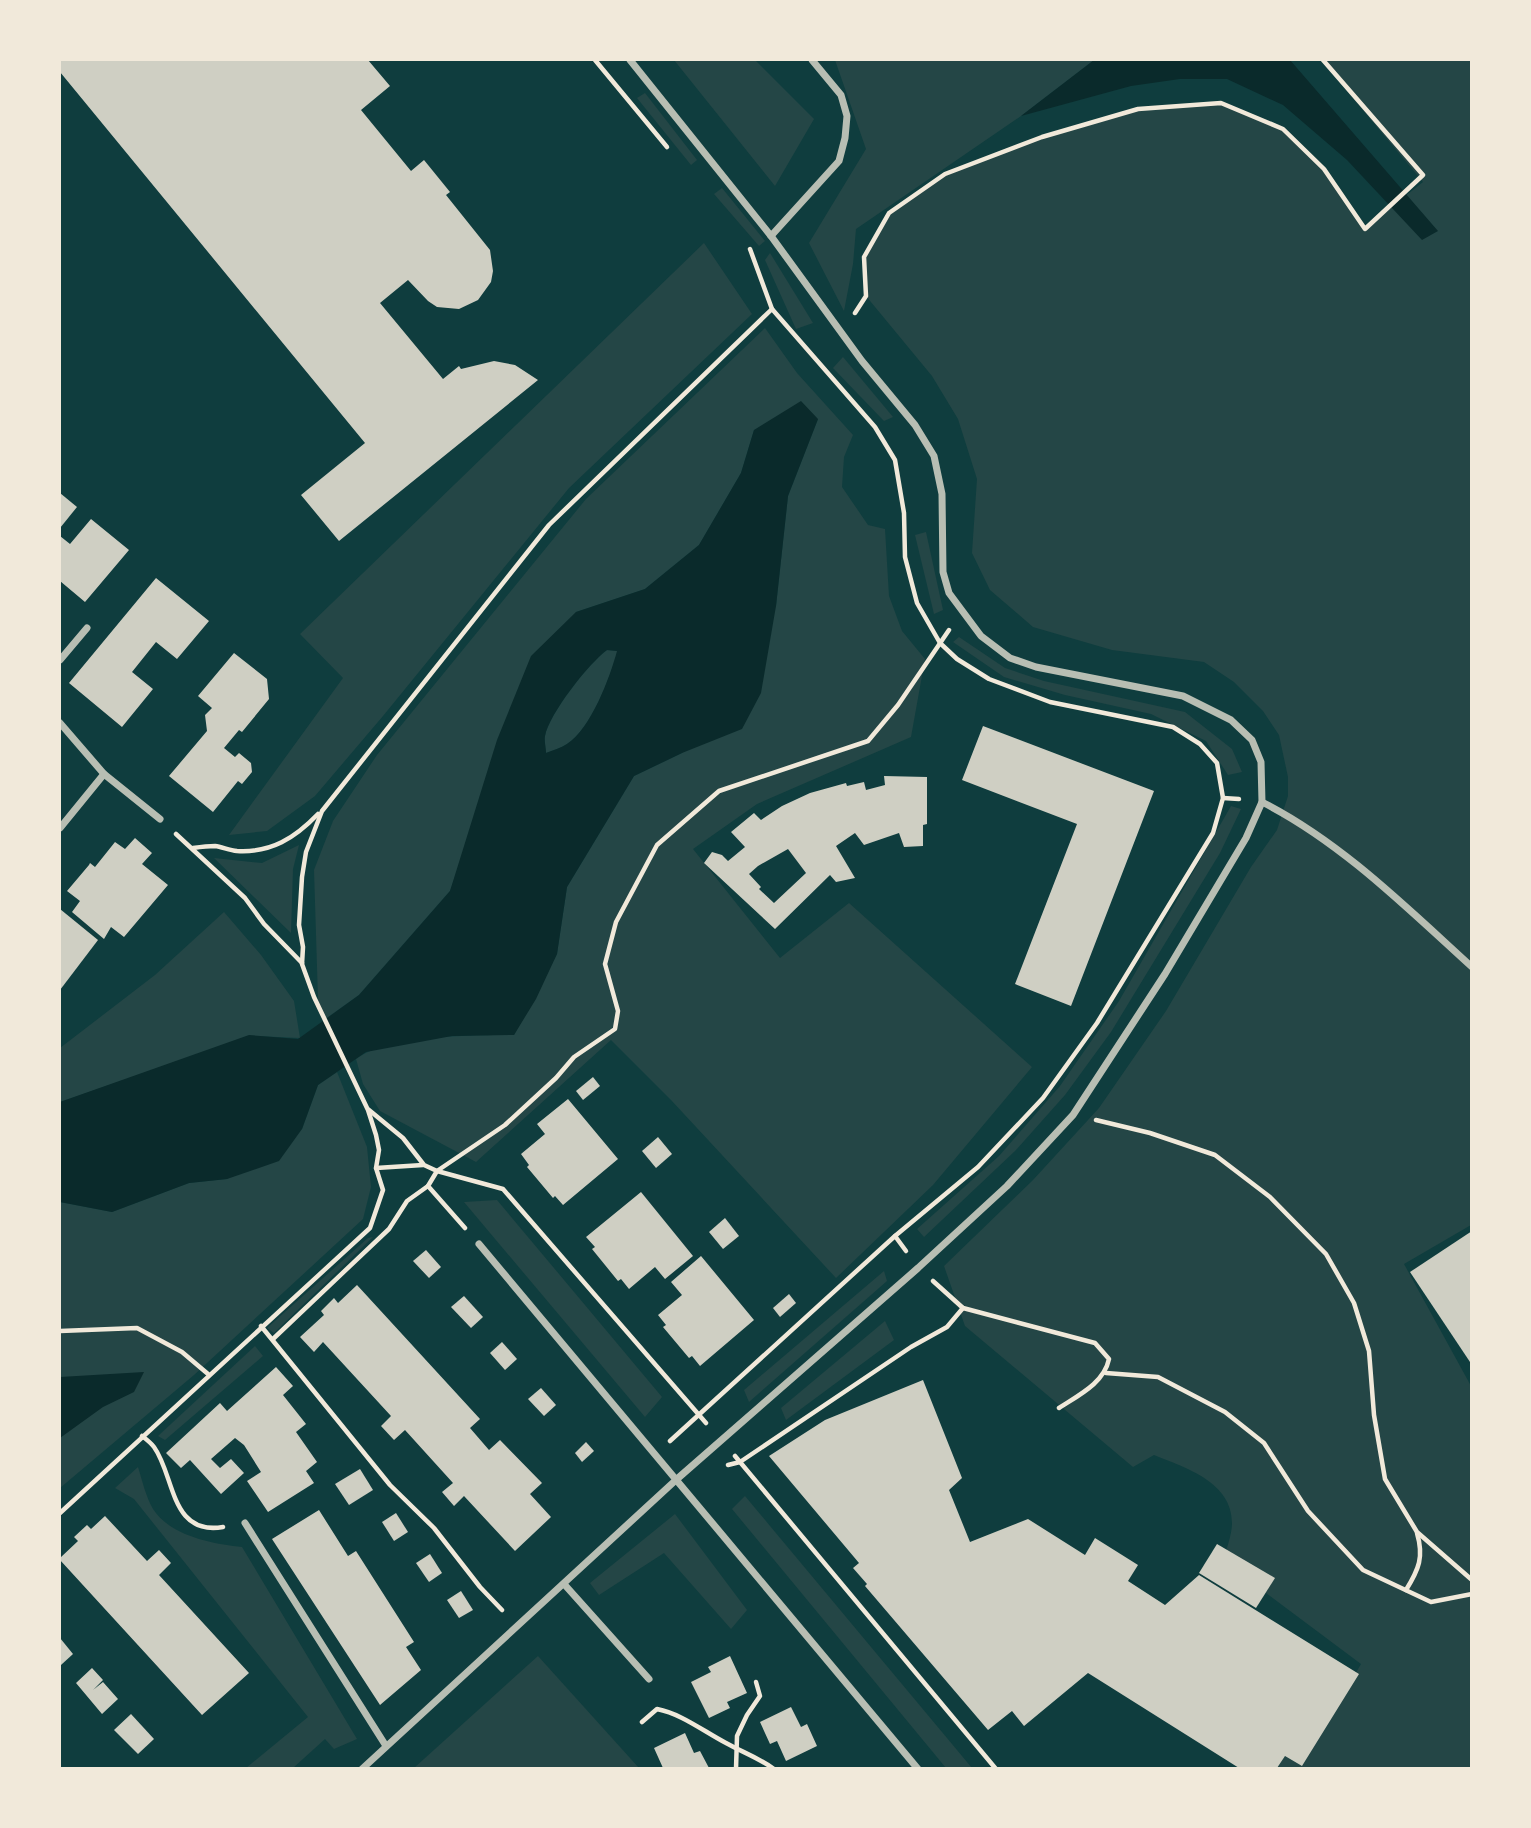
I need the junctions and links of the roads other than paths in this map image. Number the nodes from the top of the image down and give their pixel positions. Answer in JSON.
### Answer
{"nodes":[{"id":1,"x":630,"y":60,"type":"edge"},
{"id":2,"x":812,"y":60,"type":"edge"},
{"id":3,"x":771,"y":236,"type":"junction"},
{"id":4,"x":87,"y":628,"type":"dead end"},
{"id":5,"x":60,"y":660,"type":"edge"},
{"id":6,"x":60,"y":723,"type":"edge"},
{"id":7,"x":104,"y":774,"type":"junction"},
{"id":8,"x":1262,"y":802,"type":"junction"},
{"id":9,"x":160,"y":819,"type":"road end"},
{"id":10,"x":60,"y":828,"type":"edge"},
{"id":11,"x":1472,"y":967,"type":"edge"},
{"id":12,"x":479,"y":1244,"type":"road end"},
{"id":13,"x":677,"y":1479,"type":"junction"},
{"id":14,"x":245,"y":1522,"type":"road end"},
{"id":15,"x":564,"y":1584,"type":"junction"},
{"id":16,"x":649,"y":1679,"type":"dead end"},
{"id":17,"x":386,"y":1746,"type":"junction"},
{"id":18,"x":362,"y":1769,"type":"edge"},
{"id":19,"x":918,"y":1769,"type":"edge"}],
"edges":[{"from":1,"to":3,"type":"street"},
{"from":2,"to":3,"type":"street"},
{"from":3,"to":8,"type":"street"},
{"from":4,"to":5,"type":"street"},
{"from":6,"to":7,"type":"street"},
{"from":7,"to":9,"type":"street"},
{"from":7,"to":10,"type":"street"},
{"from":8,"to":11,"type":"street"},
{"from":8,"to":13,"type":"street"},
{"from":12,"to":13,"type":"street"},
{"from":13,"to":15,"type":"street"},
{"from":13,"to":19,"type":"street"},
{"from":14,"to":17,"type":"street"},
{"from":15,"to":16,"type":"street"},
{"from":15,"to":17,"type":"street"},
{"from":17,"to":18,"type":"street"}]}
